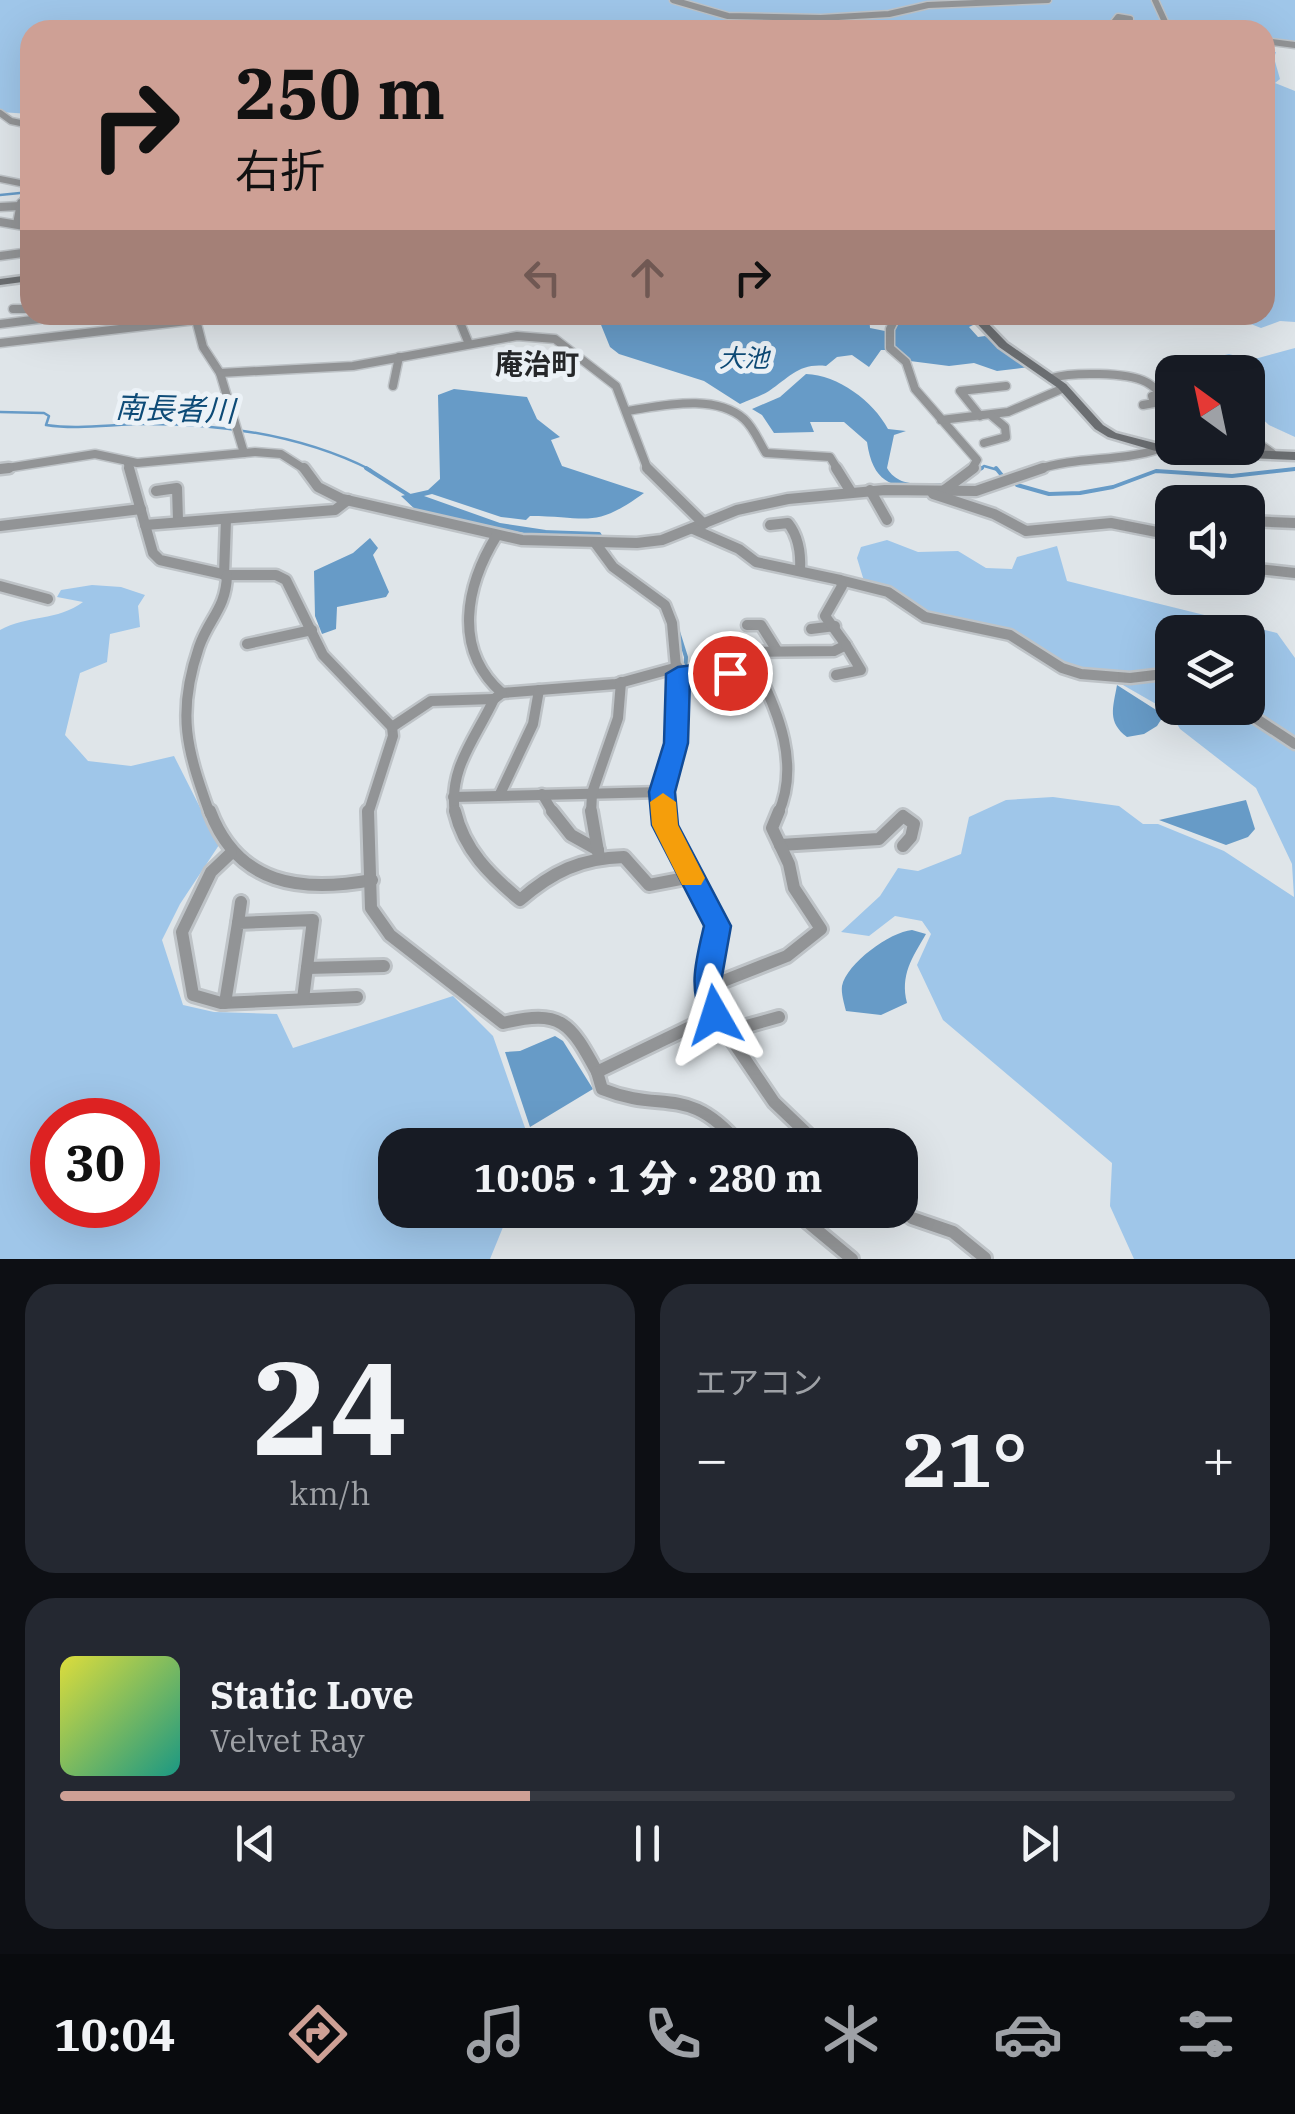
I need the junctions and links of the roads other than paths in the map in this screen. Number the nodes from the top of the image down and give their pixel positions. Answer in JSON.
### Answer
{"nodes":[{"id":1,"x":672,"y":0,"type":"edge"},
{"id":2,"x":1048,"y":0,"type":"edge"},
{"id":3,"x":20,"y":206,"type":"joint"},
{"id":4,"x":0,"y":207,"type":"edge"},
{"id":5,"x":0,"y":222,"type":"edge"},
{"id":6,"x":17,"y":224,"type":"junction"},
{"id":7,"x":20,"y":225,"type":"edge"},
{"id":8,"x":13,"y":308,"type":"dead end"},
{"id":9,"x":20,"y":308,"type":"edge"},
{"id":10,"x":59,"y":325,"type":"edge"},
{"id":11,"x":142,"y":325,"type":"edge"},
{"id":12,"x":197,"y":325,"type":"edge"},
{"id":13,"x":461,"y":325,"type":"edge"},
{"id":14,"x":892,"y":325,"type":"edge"},
{"id":15,"x":984,"y":325,"type":"edge"},
{"id":16,"x":59,"y":336,"type":"junction"},
{"id":17,"x":0,"y":343,"type":"edge"},
{"id":18,"x":468,"y":344,"type":"junction"},
{"id":19,"x":399,"y":358,"type":"junction"},
{"id":20,"x":220,"y":374,"type":"junction"},
{"id":21,"x":1051,"y":378,"type":"junction"},
{"id":22,"x":392,"y":386,"type":"dead end"},
{"id":23,"x":1006,"y":386,"type":"dead end"},
{"id":24,"x":1064,"y":388,"type":"junction"},
{"id":25,"x":1155,"y":391,"type":"edge"},
{"id":26,"x":1155,"y":396,"type":"edge"},
{"id":27,"x":1144,"y":405,"type":"dead end"},
{"id":28,"x":626,"y":411,"type":"junction"},
{"id":29,"x":980,"y":416,"type":"junction"},
{"id":30,"x":992,"y":416,"type":"junction"},
{"id":31,"x":941,"y":420,"type":"junction"},
{"id":32,"x":984,"y":443,"type":"dead end"},
{"id":33,"x":1265,"y":447,"type":"edge"},
{"id":34,"x":1155,"y":448,"type":"edge"},
{"id":35,"x":1155,"y":451,"type":"edge"},
{"id":36,"x":1265,"y":452,"type":"edge"},
{"id":37,"x":1272,"y":452,"type":"junction"},
{"id":38,"x":244,"y":453,"type":"junction"},
{"id":39,"x":1295,"y":456,"type":"edge"},
{"id":40,"x":126,"y":462,"type":"junction"},
{"id":41,"x":0,"y":469,"type":"edge"},
{"id":42,"x":156,"y":490,"type":"dead end"},
{"id":43,"x":870,"y":490,"type":"junction"},
{"id":44,"x":925,"y":490,"type":"junction"},
{"id":45,"x":943,"y":491,"type":"junction"},
{"id":46,"x":851,"y":492,"type":"junction"},
{"id":47,"x":348,"y":500,"type":"junction"},
{"id":48,"x":141,"y":508,"type":"junction"},
{"id":49,"x":226,"y":519,"type":"junction"},
{"id":50,"x":178,"y":520,"type":"junction"},
{"id":51,"x":887,"y":520,"type":"dead end"},
{"id":52,"x":1265,"y":522,"type":"edge"},
{"id":53,"x":1295,"y":523,"type":"edge"},
{"id":54,"x":145,"y":524,"type":"junction"},
{"id":55,"x":770,"y":525,"type":"dead end"},
{"id":56,"x":0,"y":526,"type":"edge"},
{"id":57,"x":698,"y":526,"type":"junction"},
{"id":58,"x":1155,"y":531,"type":"edge"},
{"id":59,"x":496,"y":534,"type":"junction"},
{"id":60,"x":596,"y":544,"type":"junction"},
{"id":61,"x":800,"y":570,"type":"junction"},
{"id":62,"x":1265,"y":570,"type":"edge"},
{"id":63,"x":1295,"y":573,"type":"edge"},
{"id":64,"x":226,"y":575,"type":"junction"},
{"id":65,"x":840,"y":580,"type":"junction"},
{"id":66,"x":0,"y":586,"type":"edge"},
{"id":67,"x":48,"y":599,"type":"dead end"},
{"id":68,"x":747,"y":625,"type":"dead end"},
{"id":69,"x":835,"y":626,"type":"junction"},
{"id":70,"x":811,"y":629,"type":"dead end"},
{"id":71,"x":312,"y":630,"type":"junction"},
{"id":72,"x":247,"y":644,"type":"dead end"},
{"id":73,"x":846,"y":646,"type":"junction"},
{"id":74,"x":776,"y":649,"type":"junction"},
{"id":75,"x":756,"y":668,"type":"junction"},
{"id":76,"x":678,"y":671,"type":"junction"},
{"id":77,"x":1155,"y":675,"type":"edge"},
{"id":78,"x":836,"y":676,"type":"dead end"},
{"id":79,"x":621,"y":682,"type":"junction"},
{"id":80,"x":539,"y":690,"type":"junction"},
{"id":81,"x":498,"y":696,"type":"junction"},
{"id":82,"x":1265,"y":724,"type":"edge"},
{"id":83,"x":392,"y":726,"type":"junction"},
{"id":84,"x":1295,"y":744,"type":"edge"},
{"id":85,"x":662,"y":792,"type":"junction"},
{"id":86,"x":592,"y":793,"type":"junction"},
{"id":87,"x":500,"y":794,"type":"junction"},
{"id":88,"x":542,"y":794,"type":"junction"},
{"id":89,"x":453,"y":797,"type":"junction"},
{"id":90,"x":780,"y":845,"type":"junction"},
{"id":91,"x":904,"y":846,"type":"dead end"},
{"id":92,"x":231,"y":853,"type":"junction"},
{"id":93,"x":598,"y":853,"type":"junction"},
{"id":94,"x":691,"y":877,"type":"junction"},
{"id":95,"x":372,"y":880,"type":"junction"},
{"id":96,"x":241,"y":902,"type":"dead end"},
{"id":97,"x":238,"y":923,"type":"junction"},
{"id":98,"x":384,"y":966,"type":"dead end"},
{"id":99,"x":307,"y":968,"type":"junction"},
{"id":100,"x":708,"y":987,"type":"junction"},
{"id":101,"x":357,"y":997,"type":"dead end"},
{"id":102,"x":304,"y":1000,"type":"junction"},
{"id":103,"x":224,"y":1003,"type":"junction"},
{"id":104,"x":715,"y":1015,"type":"junction"},
{"id":105,"x":779,"y":1018,"type":"dead end"},
{"id":106,"x":725,"y":1032,"type":"junction"},
{"id":107,"x":597,"y":1072,"type":"junction"},
{"id":108,"x":722,"y":1128,"type":"edge"},
{"id":109,"x":801,"y":1128,"type":"edge"},
{"id":110,"x":918,"y":1220,"type":"edge"},
{"id":111,"x":815,"y":1228,"type":"edge"},
{"id":112,"x":985,"y":1258,"type":"edge"},
{"id":113,"x":852,"y":1259,"type":"edge"}],
"edges":[{"from":1,"to":2,"type":"street"},
{"from":3,"to":4,"type":"street"},
{"from":3,"to":6,"type":"street"},
{"from":5,"to":6,"type":"street"},
{"from":6,"to":7,"type":"street"},
{"from":8,"to":9,"type":"street"},
{"from":10,"to":16,"type":"street"},
{"from":11,"to":16,"type":"street"},
{"from":12,"to":20,"type":"street"},
{"from":13,"to":18,"type":"street"},
{"from":14,"to":31,"type":"street"},
{"from":15,"to":21,"type":"street"},
{"from":16,"to":17,"type":"street"},
{"from":18,"to":19,"type":"street"},
{"from":18,"to":28,"type":"street"},
{"from":19,"to":20,"type":"street"},
{"from":19,"to":22,"type":"street"},
{"from":20,"to":38,"type":"street"},
{"from":21,"to":24,"type":"street"},
{"from":21,"to":25,"type":"street"},
{"from":23,"to":29,"type":"street"},
{"from":24,"to":30,"type":"street"},
{"from":24,"to":34,"type":"street"},
{"from":26,"to":27,"type":"street"},
{"from":28,"to":46,"type":"street"},
{"from":28,"to":57,"type":"street"},
{"from":29,"to":30,"type":"street"},
{"from":29,"to":31,"type":"street"},
{"from":30,"to":32,"type":"street"},
{"from":31,"to":45,"type":"street"},
{"from":33,"to":37,"type":"street"},
{"from":35,"to":45,"type":"street"},
{"from":36,"to":37,"type":"street"},
{"from":37,"to":39,"type":"street"},
{"from":38,"to":40,"type":"street"},
{"from":38,"to":47,"type":"street"},
{"from":40,"to":41,"type":"street"},
{"from":40,"to":48,"type":"street"},
{"from":42,"to":50,"type":"street"},
{"from":43,"to":44,"type":"street"},
{"from":43,"to":46,"type":"street"},
{"from":43,"to":51,"type":"street"},
{"from":44,"to":45,"type":"street"},
{"from":44,"to":58,"type":"street"},
{"from":46,"to":57,"type":"street"},
{"from":47,"to":49,"type":"street"},
{"from":47,"to":59,"type":"street"},
{"from":48,"to":54,"type":"street"},
{"from":48,"to":56,"type":"street"},
{"from":49,"to":50,"type":"street"},
{"from":49,"to":64,"type":"street"},
{"from":50,"to":54,"type":"street"},
{"from":52,"to":53,"type":"street"},
{"from":54,"to":64,"type":"street"},
{"from":55,"to":61,"type":"street"},
{"from":57,"to":60,"type":"street"},
{"from":57,"to":61,"type":"street"},
{"from":59,"to":60,"type":"street"},
{"from":59,"to":81,"type":"street"},
{"from":60,"to":76,"type":"street"},
{"from":61,"to":65,"type":"street"},
{"from":62,"to":63,"type":"street"},
{"from":64,"to":71,"type":"street"},
{"from":64,"to":92,"type":"street"},
{"from":65,"to":69,"type":"street"},
{"from":65,"to":77,"type":"street"},
{"from":66,"to":67,"type":"street"},
{"from":68,"to":74,"type":"street"},
{"from":69,"to":70,"type":"street"},
{"from":69,"to":73,"type":"street"},
{"from":71,"to":72,"type":"street"},
{"from":71,"to":83,"type":"street"},
{"from":73,"to":74,"type":"street"},
{"from":73,"to":78,"type":"street"},
{"from":74,"to":75,"type":"street"},
{"from":75,"to":76,"type":"street"},
{"from":75,"to":90,"type":"street"},
{"from":76,"to":79,"type":"street"},
{"from":76,"to":85,"type":"street"},
{"from":79,"to":80,"type":"street"},
{"from":79,"to":86,"type":"street"},
{"from":80,"to":81,"type":"street"},
{"from":80,"to":87,"type":"street"},
{"from":81,"to":83,"type":"street"},
{"from":81,"to":89,"type":"street"},
{"from":82,"to":84,"type":"street"},
{"from":83,"to":95,"type":"street"},
{"from":85,"to":86,"type":"street"},
{"from":85,"to":94,"type":"street"},
{"from":86,"to":88,"type":"street"},
{"from":86,"to":93,"type":"street"},
{"from":87,"to":88,"type":"street"},
{"from":87,"to":89,"type":"street"},
{"from":88,"to":93,"type":"street"},
{"from":89,"to":93,"type":"street"},
{"from":90,"to":91,"type":"street"},
{"from":90,"to":100,"type":"street"},
{"from":92,"to":95,"type":"street"},
{"from":92,"to":103,"type":"street"},
{"from":93,"to":94,"type":"street"},
{"from":94,"to":100,"type":"street"},
{"from":95,"to":107,"type":"street"},
{"from":96,"to":97,"type":"street"},
{"from":97,"to":99,"type":"street"},
{"from":97,"to":103,"type":"street"},
{"from":98,"to":99,"type":"street"},
{"from":99,"to":102,"type":"street"},
{"from":100,"to":104,"type":"street"},
{"from":101,"to":102,"type":"street"},
{"from":102,"to":103,"type":"street"},
{"from":104,"to":106,"type":"street"},
{"from":104,"to":107,"type":"street"},
{"from":105,"to":106,"type":"street"},
{"from":106,"to":109,"type":"street"},
{"from":107,"to":108,"type":"street"},
{"from":110,"to":112,"type":"street"},
{"from":111,"to":113,"type":"street"}]}
